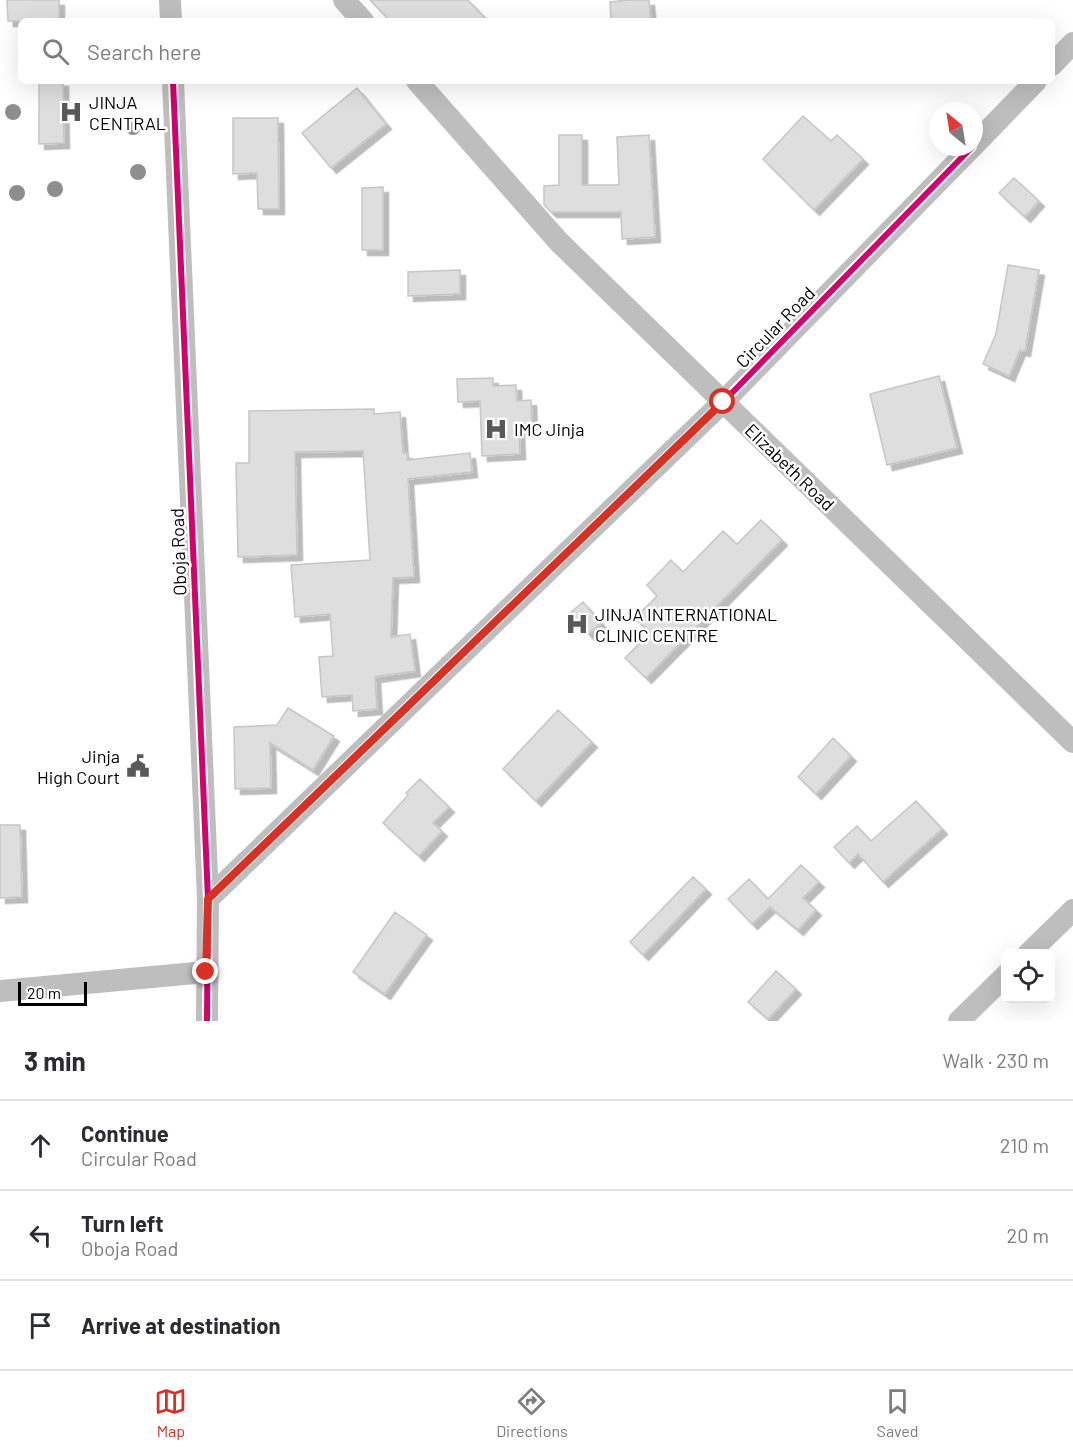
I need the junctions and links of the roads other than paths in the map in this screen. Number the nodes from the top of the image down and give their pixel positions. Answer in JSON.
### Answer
{"nodes":[{"id":1,"x":170,"y":0,"type":"edge"},
{"id":2,"x":345,"y":0,"type":"edge"},
{"id":3,"x":171,"y":18,"type":"edge"},
{"id":4,"x":360,"y":18,"type":"edge"},
{"id":5,"x":1073,"y":44,"type":"edge"},
{"id":6,"x":1055,"y":62,"type":"edge"},
{"id":7,"x":173,"y":84,"type":"edge"},
{"id":8,"x":420,"y":84,"type":"edge"},
{"id":9,"x":1033,"y":84,"type":"edge"},
{"id":10,"x":983,"y":136,"type":"edge"},
{"id":11,"x":963,"y":156,"type":"edge"},
{"id":12,"x":723,"y":402,"type":"junction"},
{"id":13,"x":1073,"y":742,"type":"edge"},
{"id":14,"x":208,"y":899,"type":"junction"},
{"id":15,"x":1073,"y":910,"type":"edge"},
{"id":16,"x":1033,"y":949,"type":"edge"},
{"id":17,"x":206,"y":972,"type":"junction"},
{"id":18,"x":1001,"y":979,"type":"edge"},
{"id":19,"x":0,"y":991,"type":"edge"},
{"id":20,"x":207,"y":1021,"type":"edge"},
{"id":21,"x":959,"y":1021,"type":"edge"}],
"edges":[{"from":1,"to":3,"type":"street"},
{"from":2,"to":4,"type":"street"},
{"from":5,"to":6,"type":"street"},
{"from":7,"to":14,"type":"street","name":"Oboja Road"},
{"from":8,"to":12,"type":"street","name":"Elizabeth Road"},
{"from":9,"to":10,"type":"street","name":"Circular Road"},
{"from":11,"to":12,"type":"street","name":"Circular Road"},
{"from":12,"to":13,"type":"street","name":"Elizabeth Road"},
{"from":12,"to":14,"type":"street","name":"Circular Road"},
{"from":14,"to":17,"type":"street","name":"Oboja Road"},
{"from":15,"to":16,"type":"street"},
{"from":17,"to":19,"type":"street"},
{"from":17,"to":20,"type":"street","name":"Oboja Road"},
{"from":18,"to":21,"type":"street"}]}
